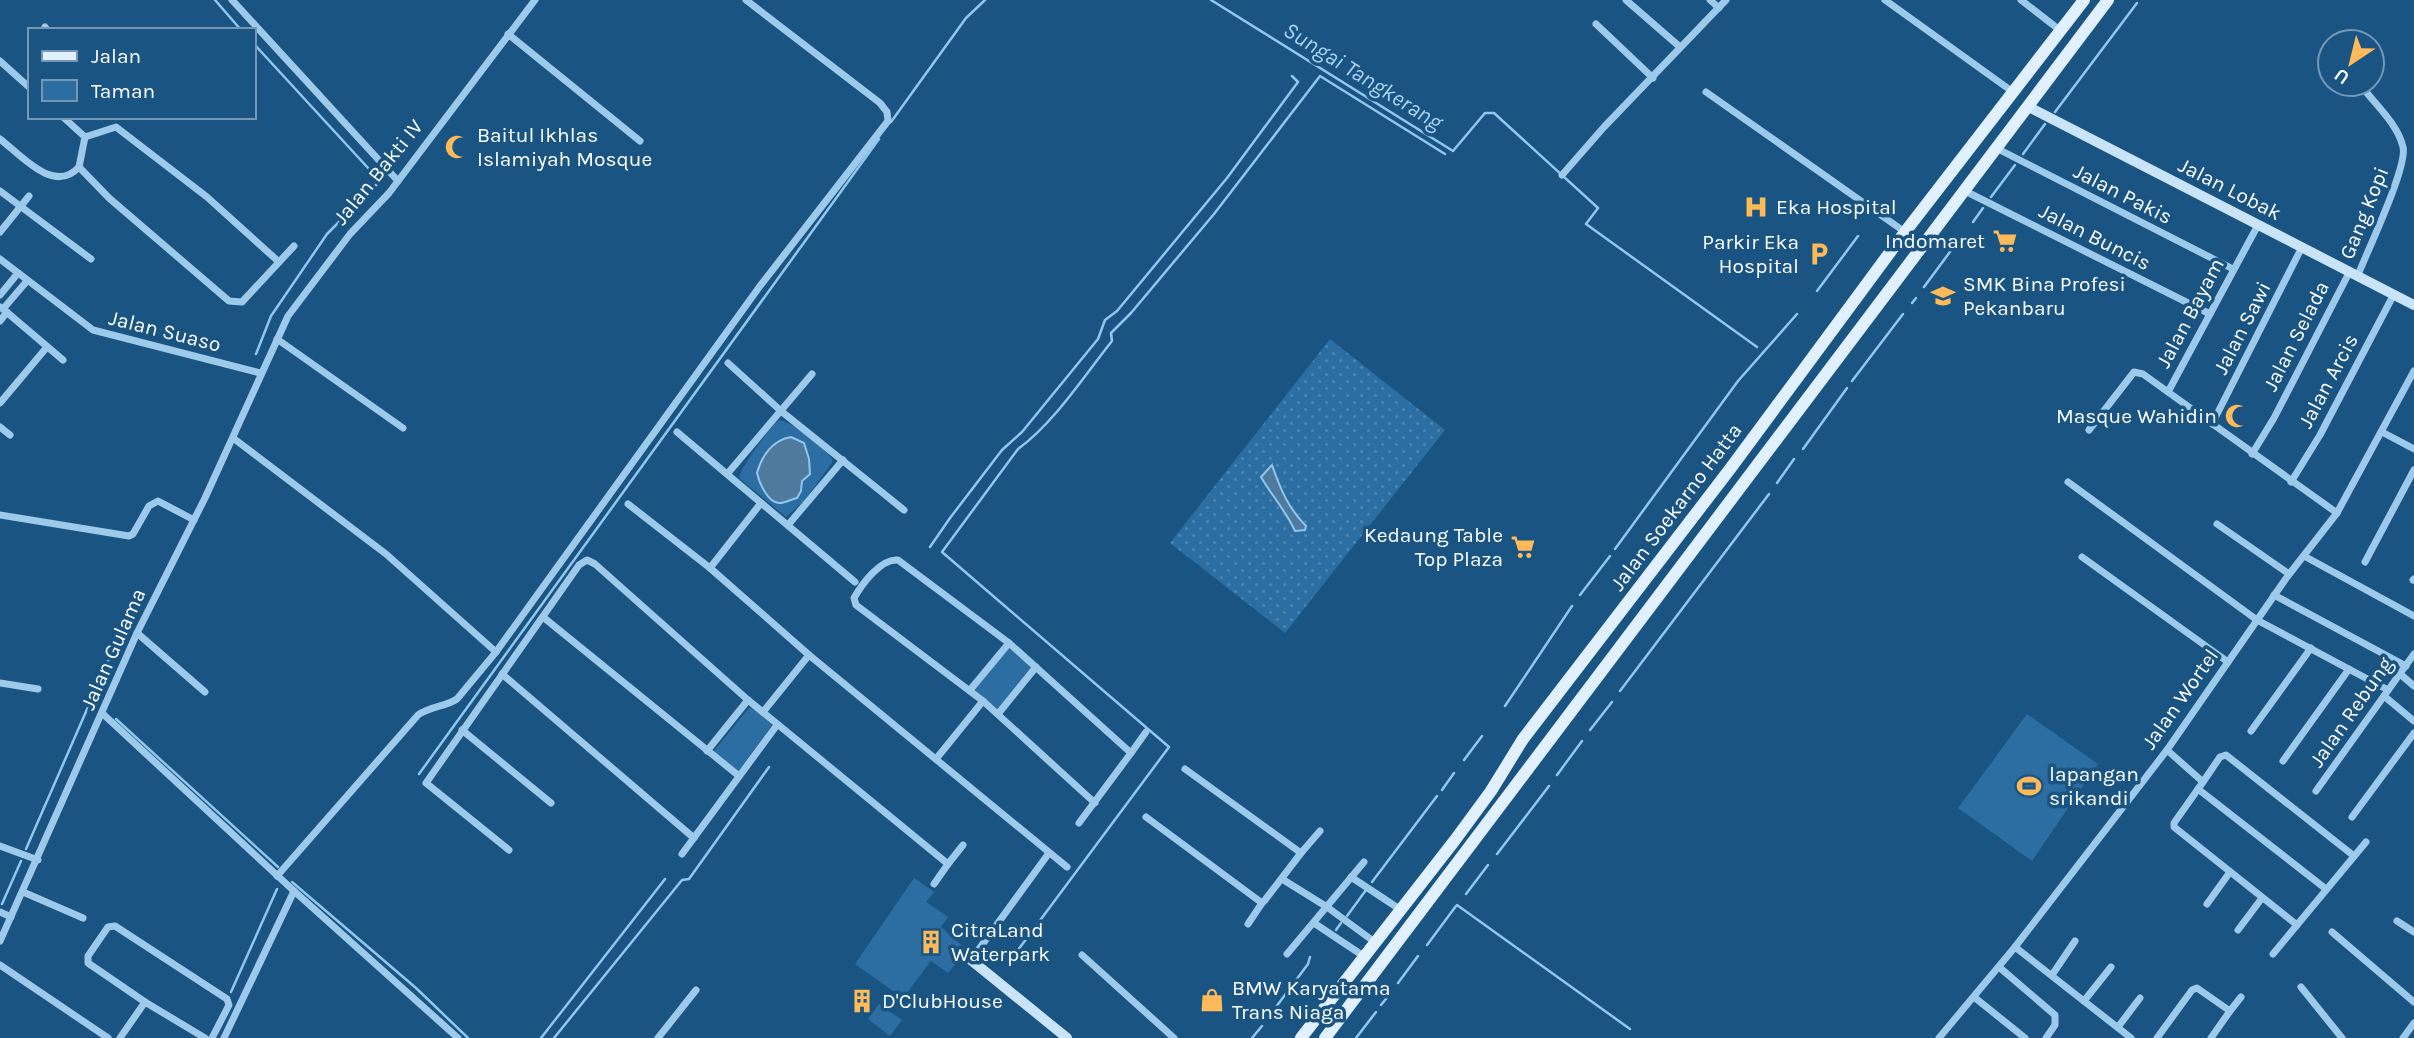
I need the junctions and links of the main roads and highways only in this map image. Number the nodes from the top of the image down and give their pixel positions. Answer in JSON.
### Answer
{"nodes":[{"id":1,"x":2084,"y":0,"type":"edge"},
{"id":2,"x":2108,"y":0,"type":"edge"},
{"id":3,"x":2029,"y":107,"type":"junction"},
{"id":4,"x":2414,"y":305,"type":"edge"},
{"id":5,"x":1730,"y":469,"type":"junction"},
{"id":6,"x":1747,"y":480,"type":"junction"},
{"id":7,"x":971,"y":960,"type":"road end"},
{"id":8,"x":1067,"y":1038,"type":"edge"},
{"id":9,"x":1301,"y":1038,"type":"edge"},
{"id":10,"x":1325,"y":1038,"type":"edge"}],
"edges":[{"from":1,"to":5,"type":"main road","name":"Jalan Soekarno Hatta"},
{"from":2,"to":3,"type":"main road","name":"Jalan Soekarno Hatta"},
{"from":3,"to":4,"type":"main road","name":"Jalan Lobak"},
{"from":3,"to":6,"type":"main road","name":"Jalan Soekarno Hatta"},
{"from":5,"to":6,"type":"main road"},
{"from":5,"to":9,"type":"main road","name":"Jalan Soekarno Hatta"},
{"from":6,"to":10,"type":"main road","name":"Jalan Soekarno Hatta"},
{"from":7,"to":8,"type":"main road"}]}
